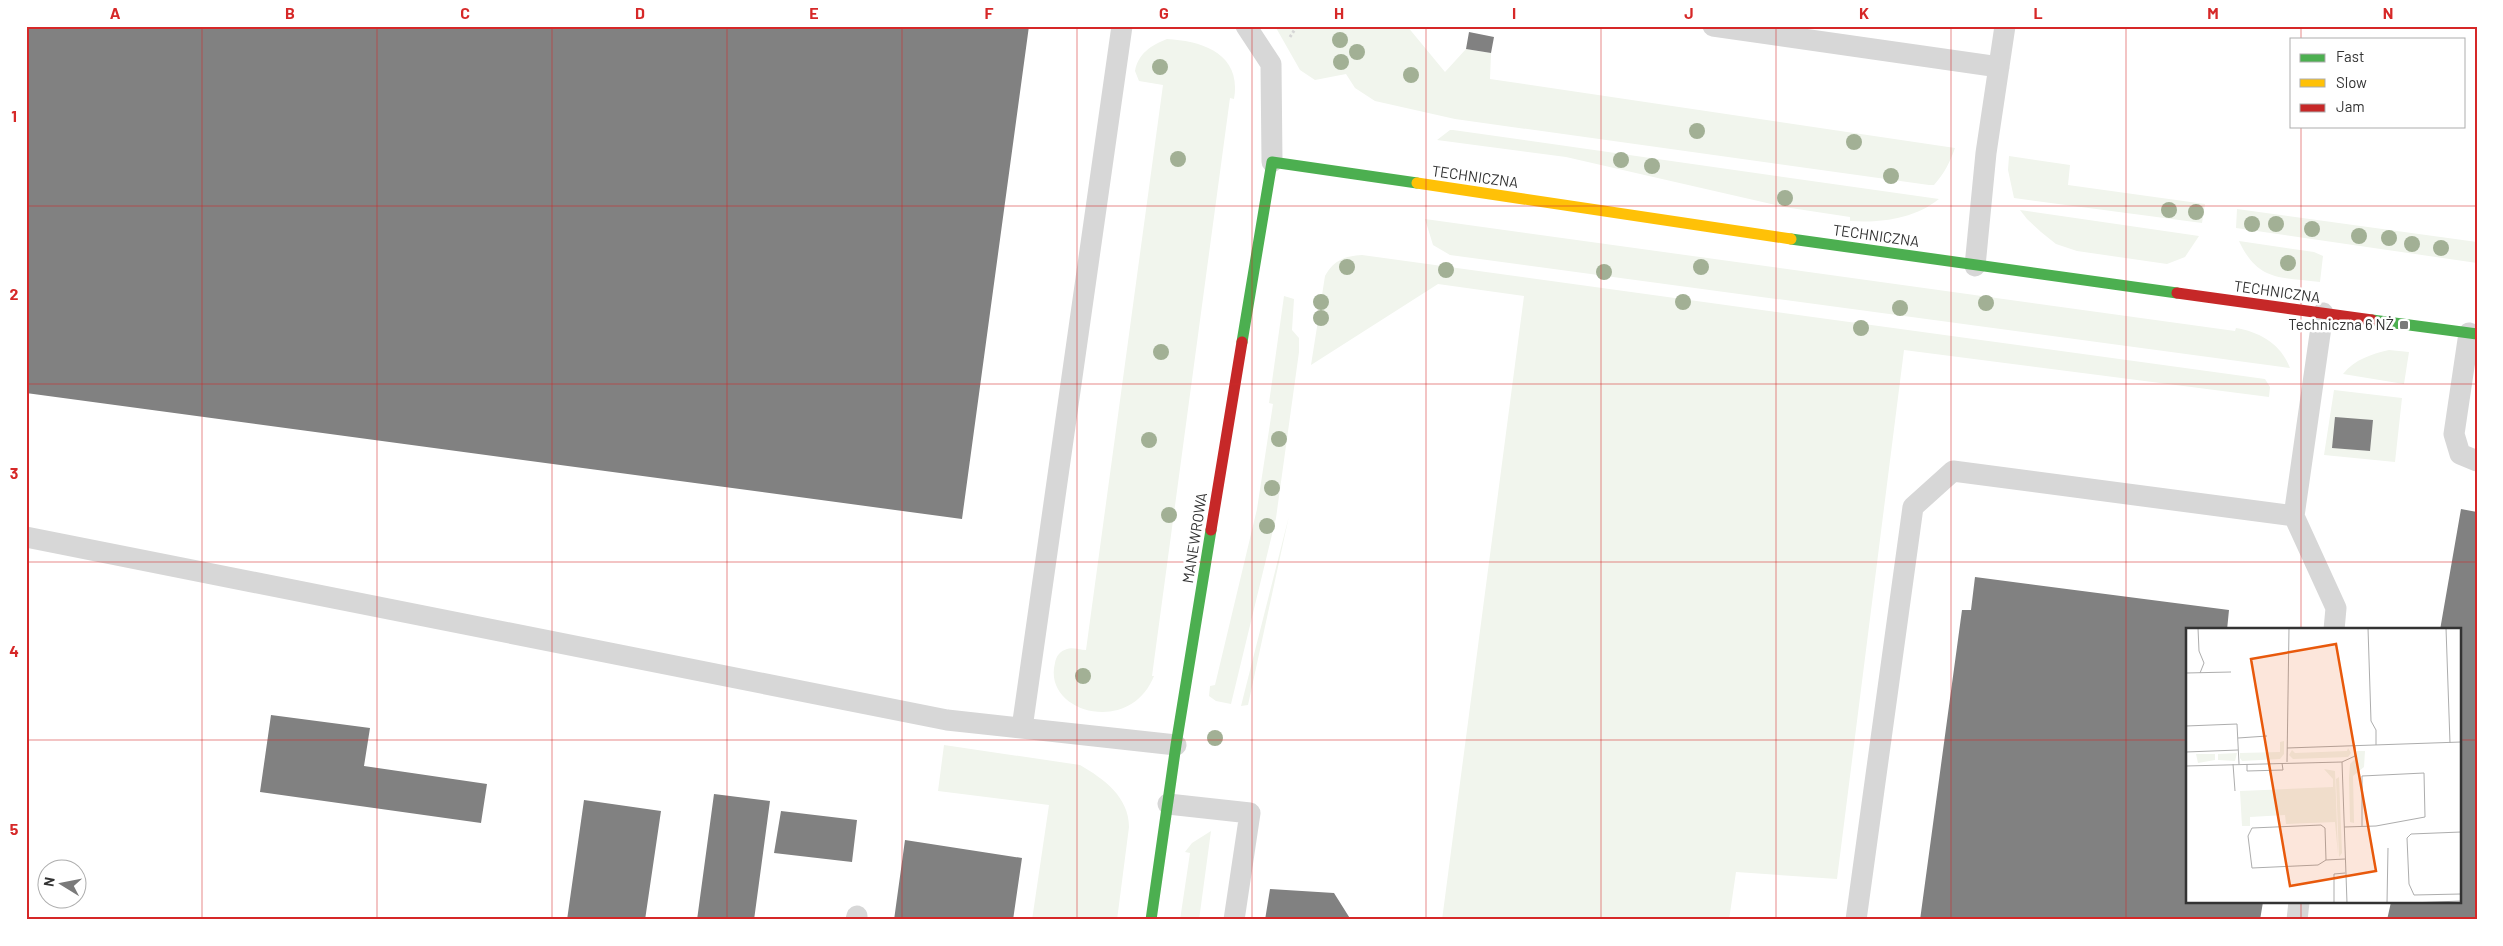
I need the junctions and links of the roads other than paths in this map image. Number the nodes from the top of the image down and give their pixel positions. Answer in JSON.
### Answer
{"nodes":[{"id":1,"x":1122,"y":26,"type":"edge"},
{"id":2,"x":1246,"y":26,"type":"edge"},
{"id":3,"x":1713,"y":26,"type":"edge"},
{"id":4,"x":2005,"y":26,"type":"edge"},
{"id":5,"x":1999,"y":67,"type":"junction"},
{"id":6,"x":1272,"y":162,"type":"junction"},
{"id":7,"x":1975,"y":266,"type":"junction"},
{"id":8,"x":2323,"y":313,"type":"junction"},
{"id":9,"x":2473,"y":334,"type":"edge"},
{"id":10,"x":2477,"y":461,"type":"edge"},
{"id":11,"x":2294,"y":516,"type":"junction"},
{"id":12,"x":26,"y":537,"type":"edge"},
{"id":13,"x":2334,"y":628,"type":"edge"},
{"id":14,"x":1022,"y":728,"type":"junction"},
{"id":15,"x":1176,"y":745,"type":"junction"},
{"id":16,"x":1168,"y":804,"type":"junction"},
{"id":17,"x":2299,"y":904,"type":"edge"},
{"id":18,"x":1151,"y":920,"type":"edge"},
{"id":19,"x":1234,"y":920,"type":"edge"},
{"id":20,"x":1856,"y":920,"type":"edge"},
{"id":21,"x":2297,"y":920,"type":"edge"}],
"edges":[{"from":1,"to":14,"type":"lane"},
{"from":2,"to":6,"type":"lane"},
{"from":3,"to":5,"type":"lane"},
{"from":4,"to":5,"type":"lane"},
{"from":5,"to":7,"type":"lane"},
{"from":6,"to":7,"type":"street","name":"TECHNICZNA"},
{"from":6,"to":15,"type":"street","name":"MANEWROWA"},
{"from":7,"to":8,"type":"street","name":"TECHNICZNA"},
{"from":8,"to":9,"type":"street","name":"TECHNICZNA"},
{"from":8,"to":11,"type":"lane"},
{"from":9,"to":10,"type":"lane"},
{"from":11,"to":13,"type":"lane"},
{"from":11,"to":20,"type":"lane"},
{"from":12,"to":14,"type":"lane"},
{"from":14,"to":15,"type":"lane"},
{"from":15,"to":16,"type":"street","name":"MANEWROWA"},
{"from":16,"to":18,"type":"street","name":"MANEWROWA"},
{"from":16,"to":19,"type":"lane"},
{"from":17,"to":21,"type":"lane"}]}
